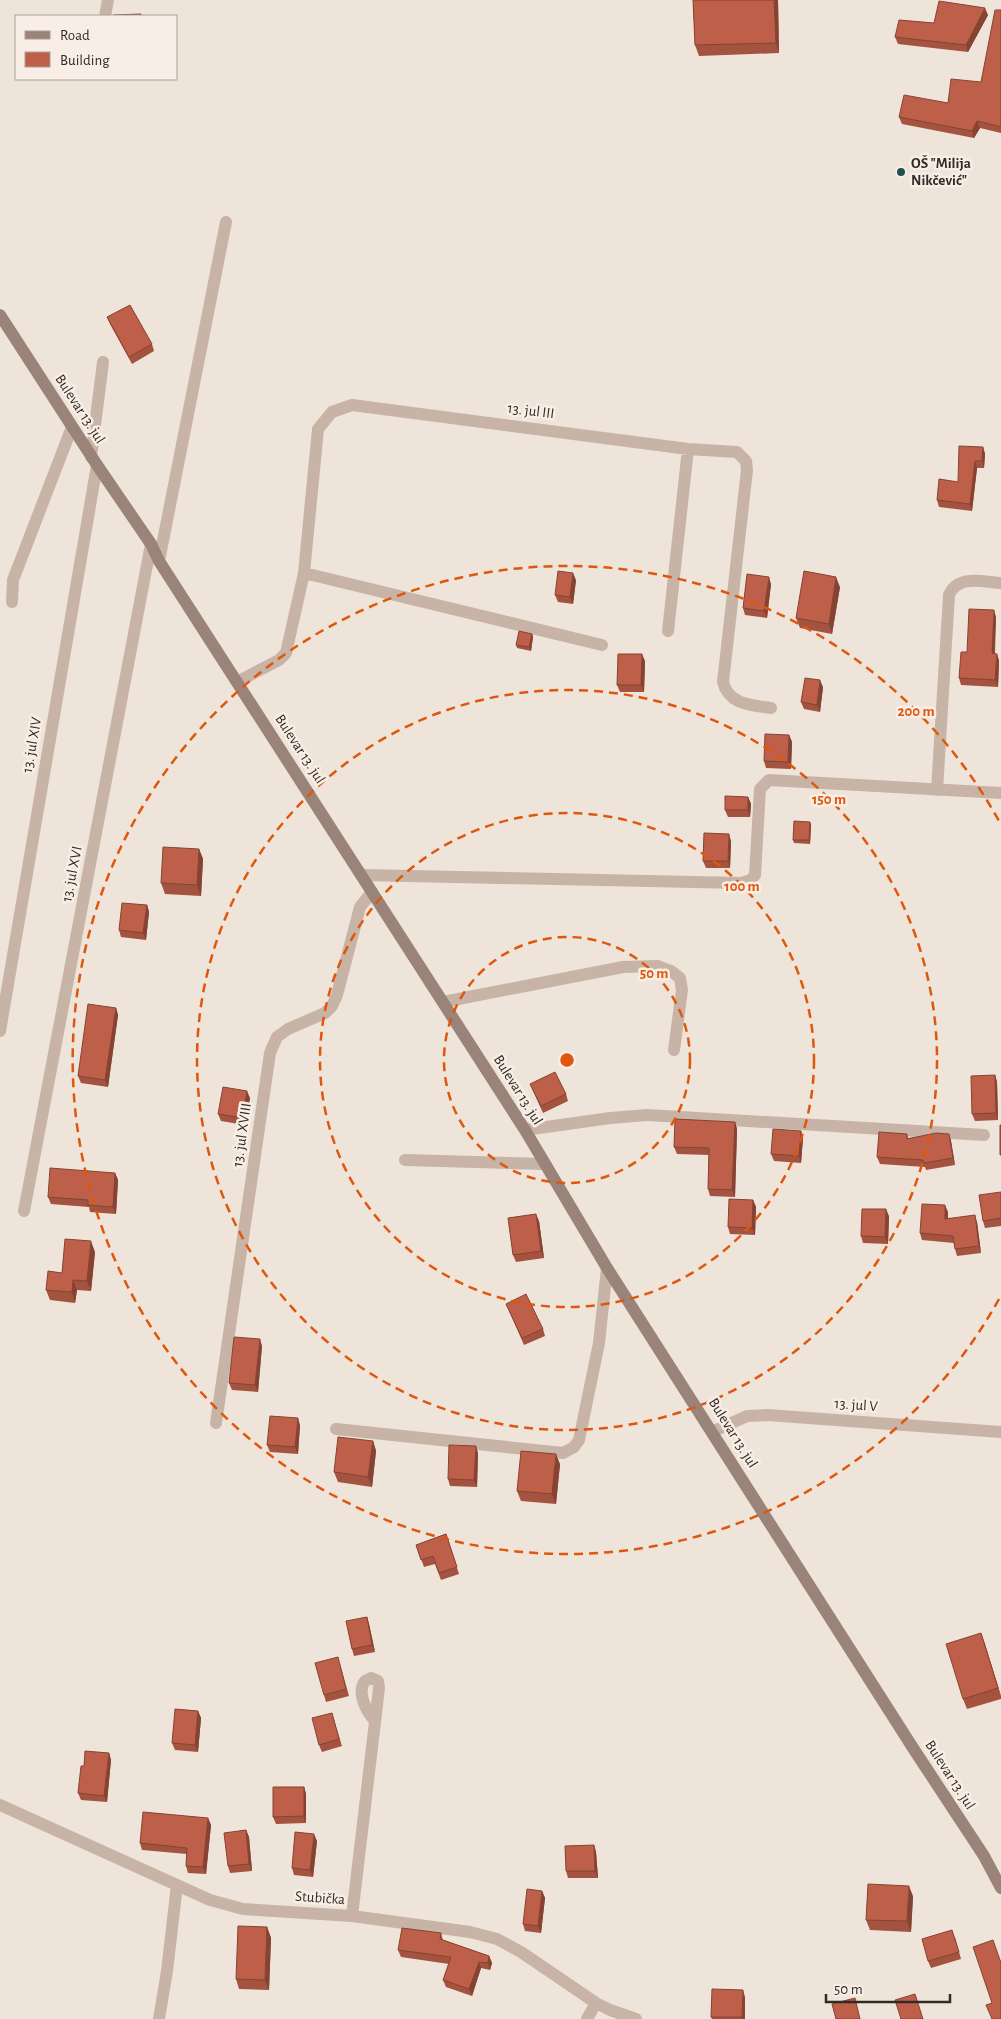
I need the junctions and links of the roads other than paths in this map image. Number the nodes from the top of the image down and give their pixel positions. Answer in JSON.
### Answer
{"nodes":[{"id":1,"x":108,"y":0,"type":"edge"},
{"id":2,"x":106,"y":15,"type":"edge"},
{"id":3,"x":226,"y":222,"type":"dead end"},
{"id":4,"x":0,"y":315,"type":"edge"},
{"id":5,"x":104,"y":362,"type":"dead end"},
{"id":6,"x":72,"y":427,"type":"junction"},
{"id":7,"x":688,"y":448,"type":"junction"},
{"id":8,"x":94,"y":461,"type":"junction"},
{"id":9,"x":152,"y":544,"type":"junction"},
{"id":10,"x":159,"y":561,"type":"junction"},
{"id":11,"x":304,"y":573,"type":"junction"},
{"id":12,"x":1001,"y":584,"type":"edge"},
{"id":13,"x":12,"y":602,"type":"dead end"},
{"id":14,"x":668,"y":631,"type":"dead end"},
{"id":15,"x":602,"y":646,"type":"dead end"},
{"id":16,"x":238,"y":682,"type":"junction"},
{"id":17,"x":771,"y":708,"type":"dead end"},
{"id":18,"x":937,"y":790,"type":"junction"},
{"id":19,"x":1001,"y":793,"type":"edge"},
{"id":20,"x":362,"y":875,"type":"junction"},
{"id":21,"x":372,"y":892,"type":"junction"},
{"id":22,"x":443,"y":1002,"type":"junction"},
{"id":23,"x":0,"y":1031,"type":"edge"},
{"id":24,"x":674,"y":1050,"type":"dead end"},
{"id":25,"x":525,"y":1130,"type":"junction"},
{"id":26,"x":984,"y":1135,"type":"dead end"},
{"id":27,"x":406,"y":1160,"type":"dead end"},
{"id":28,"x":544,"y":1164,"type":"junction"},
{"id":29,"x":24,"y":1211,"type":"dead end"},
{"id":30,"x":608,"y":1268,"type":"junction"},
{"id":31,"x":216,"y":1423,"type":"dead end"},
{"id":32,"x":336,"y":1429,"type":"dead end"},
{"id":33,"x":712,"y":1432,"type":"junction"},
{"id":34,"x":1001,"y":1432,"type":"edge"},
{"id":35,"x":376,"y":1722,"type":"dead end"},
{"id":36,"x":0,"y":1805,"type":"edge"},
{"id":37,"x":176,"y":1885,"type":"junction"},
{"id":38,"x":1001,"y":1888,"type":"edge"},
{"id":39,"x":352,"y":1916,"type":"junction"},
{"id":40,"x":596,"y":2003,"type":"junction"},
{"id":41,"x":159,"y":2019,"type":"edge"},
{"id":42,"x":587,"y":2019,"type":"edge"},
{"id":43,"x":636,"y":2019,"type":"edge"}],
"edges":[{"from":1,"to":2,"type":"street"},
{"from":3,"to":10,"type":"street"},
{"from":4,"to":6,"type":"street","name":"Bulevar 13. jul"},
{"from":5,"to":8,"type":"street","name":"13. jul XIV"},
{"from":6,"to":8,"type":"street","name":"Bulevar 13. jul"},
{"from":6,"to":13,"type":"street"},
{"from":7,"to":11,"type":"street","name":"13. jul III"},
{"from":7,"to":14,"type":"street"},
{"from":7,"to":17,"type":"street","name":"13. jul III"},
{"from":8,"to":9,"type":"street","name":"Bulevar 13. jul"},
{"from":8,"to":23,"type":"street","name":"13. jul XIV"},
{"from":9,"to":10,"type":"street","name":"Bulevar 13. jul"},
{"from":9,"to":29,"type":"street","name":"13. jul XVI"},
{"from":10,"to":16,"type":"street","name":"Bulevar 13. jul"},
{"from":11,"to":15,"type":"street"},
{"from":11,"to":16,"type":"street","name":"13. jul III"},
{"from":12,"to":18,"type":"street"},
{"from":16,"to":20,"type":"street","name":"Bulevar 13. jul"},
{"from":18,"to":19,"type":"street"},
{"from":18,"to":20,"type":"street"},
{"from":20,"to":21,"type":"street","name":"Bulevar 13. jul"},
{"from":21,"to":22,"type":"street","name":"Bulevar 13. jul"},
{"from":21,"to":31,"type":"street","name":"13. jul XVIII"},
{"from":22,"to":24,"type":"street"},
{"from":22,"to":25,"type":"street","name":"Bulevar 13. jul"},
{"from":25,"to":26,"type":"street"},
{"from":25,"to":28,"type":"street","name":"Bulevar 13. jul"},
{"from":27,"to":28,"type":"street"},
{"from":28,"to":30,"type":"street","name":"Bulevar 13. jul"},
{"from":30,"to":32,"type":"street"},
{"from":30,"to":33,"type":"street","name":"Bulevar 13. jul"},
{"from":33,"to":34,"type":"street","name":"13. jul V"},
{"from":33,"to":38,"type":"street","name":"Bulevar 13. jul"},
{"from":35,"to":39,"type":"street"},
{"from":36,"to":37,"type":"street","name":"Stubička"},
{"from":37,"to":39,"type":"street","name":"Stubička"},
{"from":37,"to":41,"type":"street"},
{"from":39,"to":40,"type":"street","name":"Stubička"},
{"from":40,"to":42,"type":"street"},
{"from":40,"to":43,"type":"street","name":"Stubička"}]}
